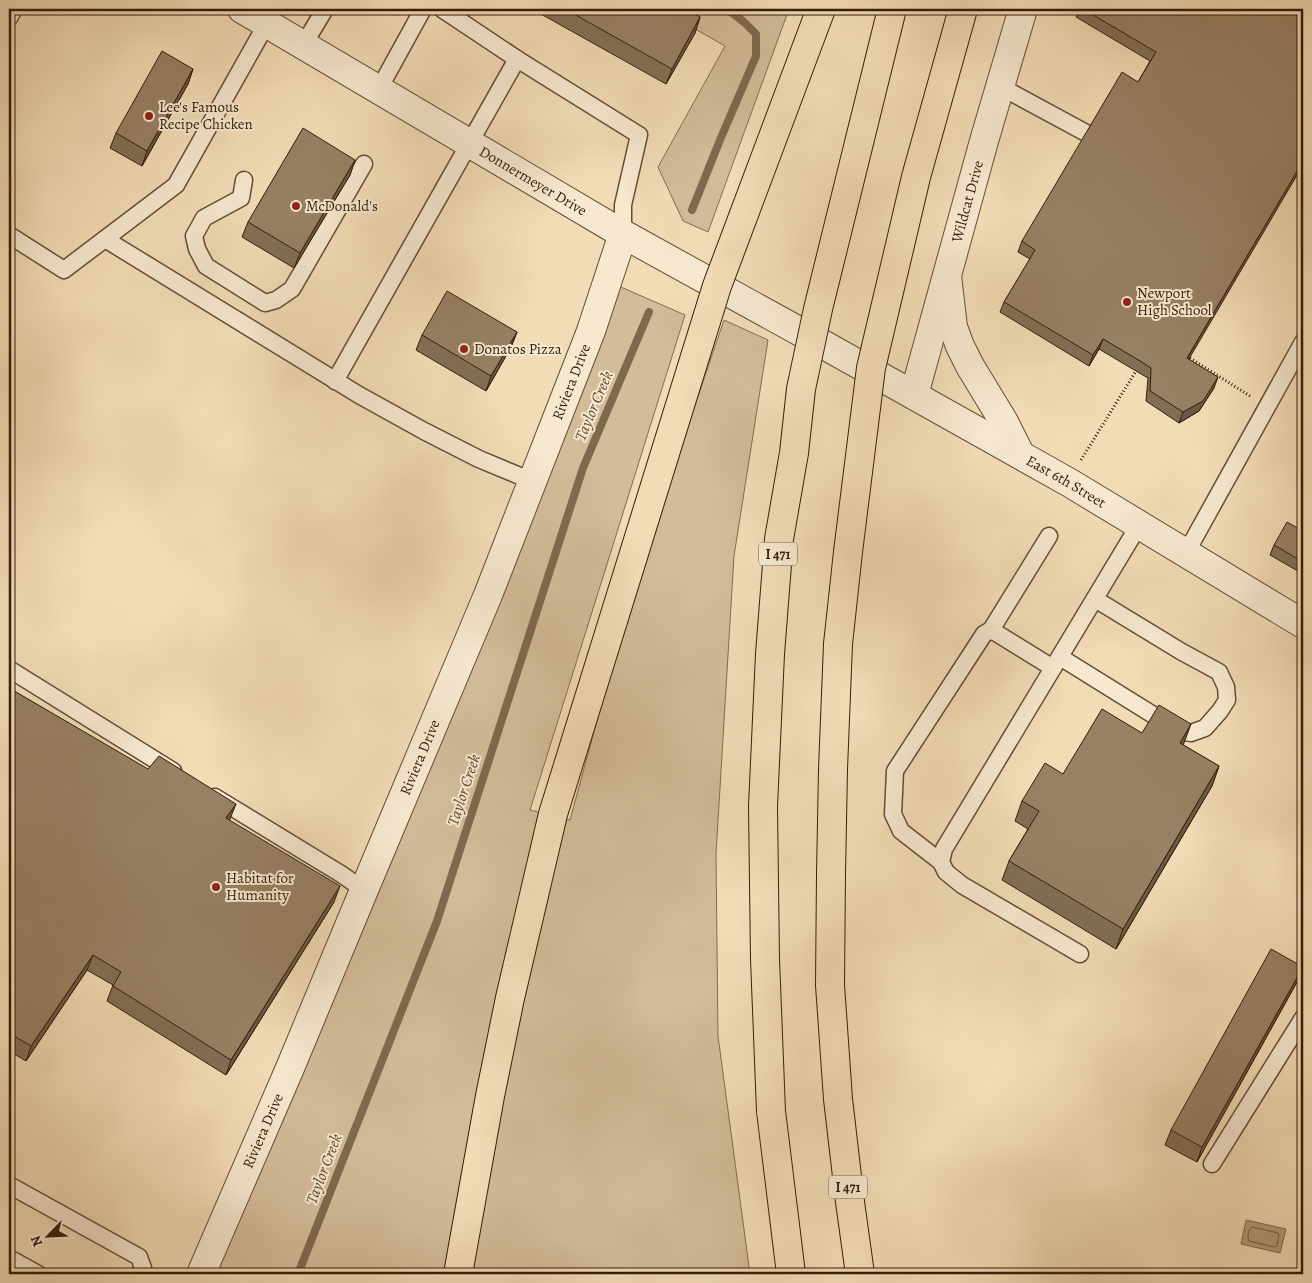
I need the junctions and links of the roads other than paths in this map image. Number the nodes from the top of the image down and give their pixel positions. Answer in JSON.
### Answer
{"nodes":[{"id":1,"x":14,"y":9,"type":"edge"},
{"id":2,"x":242,"y":9,"type":"edge"},
{"id":3,"x":326,"y":9,"type":"edge"},
{"id":4,"x":423,"y":9,"type":"edge"},
{"id":5,"x":442,"y":9,"type":"edge"},
{"id":6,"x":821,"y":9,"type":"edge"},
{"id":7,"x":892,"y":9,"type":"edge"},
{"id":8,"x":963,"y":9,"type":"edge"},
{"id":9,"x":1023,"y":9,"type":"edge"},
{"id":10,"x":9,"y":18,"type":"edge"},
{"id":11,"x":267,"y":23,"type":"junction"},
{"id":12,"x":304,"y":44,"type":"junction"},
{"id":13,"x":517,"y":59,"type":"junction"},
{"id":14,"x":1001,"y":87,"type":"junction"},
{"id":15,"x":379,"y":89,"type":"junction"},
{"id":16,"x":1088,"y":134,"type":"edge"},
{"id":17,"x":470,"y":143,"type":"junction"},
{"id":18,"x":364,"y":164,"type":"dead end"},
{"id":19,"x":244,"y":180,"type":"dead end"},
{"id":20,"x":624,"y":234,"type":"junction"},
{"id":21,"x":9,"y":235,"type":"edge"},
{"id":22,"x":106,"y":239,"type":"junction"},
{"id":23,"x":947,"y":276,"type":"junction"},
{"id":24,"x":1303,"y":342,"type":"edge"},
{"id":25,"x":826,"y":346,"type":"joint"},
{"id":26,"x":335,"y":381,"type":"junction"},
{"id":27,"x":914,"y":395,"type":"junction"},
{"id":28,"x":1020,"y":454,"type":"junction"},
{"id":29,"x":532,"y":481,"type":"junction"},
{"id":30,"x":1140,"y":525,"type":"junction"},
{"id":31,"x":1049,"y":536,"type":"dead end"},
{"id":32,"x":1186,"y":553,"type":"junction"},
{"id":33,"x":1095,"y":599,"type":"junction"},
{"id":34,"x":1303,"y":624,"type":"edge"},
{"id":35,"x":991,"y":630,"type":"junction"},
{"id":36,"x":1056,"y":663,"type":"junction"},
{"id":37,"x":9,"y":669,"type":"edge"},
{"id":38,"x":187,"y":780,"type":"edge"},
{"id":39,"x":202,"y":789,"type":"edge"},
{"id":40,"x":941,"y":862,"type":"junction"},
{"id":41,"x":364,"y":890,"type":"junction"},
{"id":42,"x":1080,"y":954,"type":"dead end"},
{"id":43,"x":1303,"y":1018,"type":"edge"},
{"id":44,"x":1212,"y":1164,"type":"dead end"},
{"id":45,"x":9,"y":1185,"type":"edge"},
{"id":46,"x":9,"y":1258,"type":"edge"},
{"id":47,"x":38,"y":1274,"type":"edge"},
{"id":48,"x":140,"y":1274,"type":"edge"},
{"id":49,"x":201,"y":1274,"type":"edge"},
{"id":50,"x":458,"y":1274,"type":"edge"},
{"id":51,"x":791,"y":1274,"type":"edge"},
{"id":52,"x":860,"y":1274,"type":"edge"}],
"edges":[{"from":1,"to":10,"type":"lane"},
{"from":2,"to":11,"type":"street","name":"Donnermeyer Drive"},
{"from":3,"to":12,"type":"lane"},
{"from":4,"to":15,"type":"lane"},
{"from":5,"to":13,"type":"lane"},
{"from":6,"to":50,"type":"highway","bridge":true},
{"from":7,"to":51,"type":"highway","number":"I 471","bridge":true},
{"from":8,"to":52,"type":"highway","number":"I 471","bridge":true},
{"from":9,"to":14,"type":"street","name":"Wildcat Drive"},
{"from":11,"to":12,"type":"street","name":"Donnermeyer Drive"},
{"from":11,"to":22,"type":"lane"},
{"from":12,"to":15,"type":"street","name":"Donnermeyer Drive"},
{"from":13,"to":17,"type":"lane"},
{"from":13,"to":20,"type":"lane"},
{"from":14,"to":16,"type":"lane"},
{"from":14,"to":23,"type":"street","name":"Wildcat Drive"},
{"from":15,"to":17,"type":"street","name":"Donnermeyer Drive"},
{"from":17,"to":20,"type":"street","name":"Donnermeyer Drive"},
{"from":17,"to":26,"type":"lane"},
{"from":18,"to":19,"type":"lane"},
{"from":20,"to":25,"type":"street","name":"Donnermeyer Drive"},
{"from":20,"to":29,"type":"street","name":"Riviera Drive"},
{"from":21,"to":22,"type":"lane"},
{"from":22,"to":26,"type":"lane"},
{"from":23,"to":27,"type":"street","name":"Wildcat Drive"},
{"from":23,"to":28,"type":"street"},
{"from":24,"to":32,"type":"lane"},
{"from":25,"to":27,"type":"street","name":"East 6th Street"},
{"from":26,"to":29,"type":"lane"},
{"from":27,"to":28,"type":"street","name":"East 6th Street"},
{"from":28,"to":30,"type":"street","name":"East 6th Street"},
{"from":29,"to":41,"type":"street","name":"Riviera Drive"},
{"from":30,"to":32,"type":"street","name":"East 6th Street"},
{"from":30,"to":33,"type":"lane"},
{"from":31,"to":35,"type":"lane"},
{"from":32,"to":34,"type":"street","name":"East 6th Street"},
{"from":33,"to":36,"type":"lane"},
{"from":33,"to":36,"type":"lane"},
{"from":35,"to":36,"type":"lane"},
{"from":35,"to":40,"type":"lane"},
{"from":36,"to":40,"type":"lane"},
{"from":37,"to":38,"type":"lane"},
{"from":39,"to":41,"type":"lane"},
{"from":40,"to":42,"type":"lane"},
{"from":41,"to":49,"type":"street","name":"Riviera Drive"},
{"from":43,"to":44,"type":"lane"},
{"from":45,"to":48,"type":"lane"},
{"from":46,"to":47,"type":"lane"}]}
